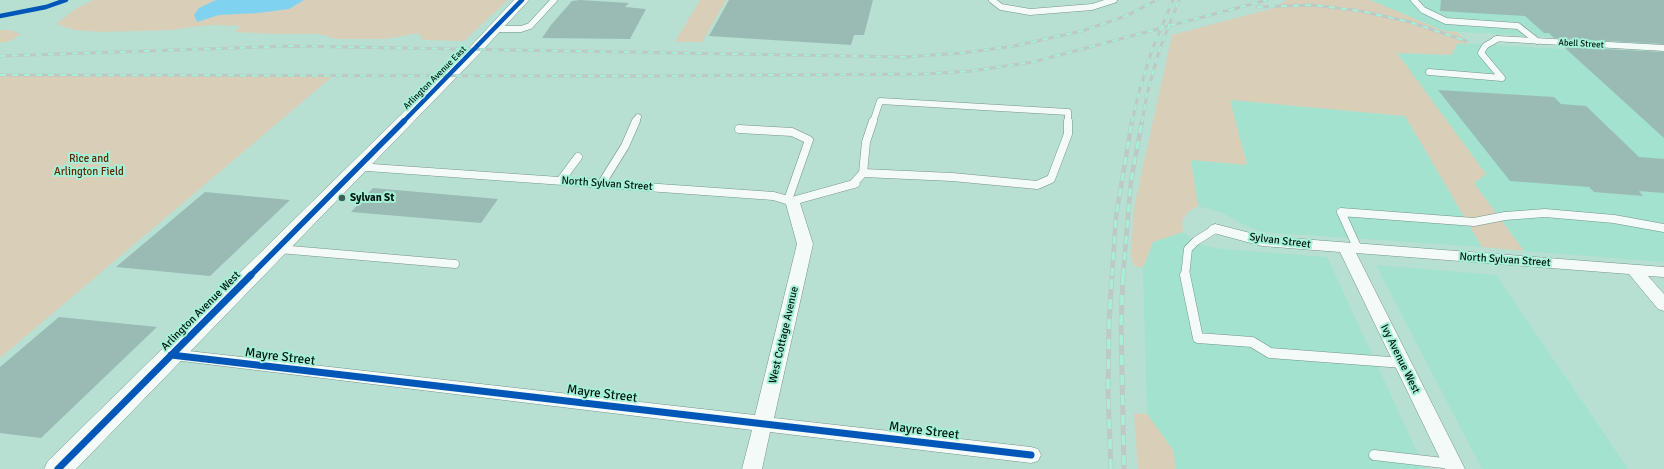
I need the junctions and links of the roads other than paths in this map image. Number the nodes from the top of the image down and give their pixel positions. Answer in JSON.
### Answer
{"nodes":[{"id":1,"x":522,"y":0,"type":"edge"},
{"id":2,"x":554,"y":0,"type":"edge"},
{"id":3,"x":992,"y":0,"type":"edge"},
{"id":4,"x":1114,"y":0,"type":"edge"},
{"id":5,"x":1414,"y":0,"type":"edge"},
{"id":6,"x":495,"y":29,"type":"junction"},
{"id":7,"x":1497,"y":39,"type":"joint"},
{"id":8,"x":1537,"y":41,"type":"junction"},
{"id":9,"x":1664,"y":48,"type":"edge"},
{"id":10,"x":1429,"y":72,"type":"dead end"},
{"id":11,"x":638,"y":117,"type":"dead end"},
{"id":12,"x":739,"y":129,"type":"dead end"},
{"id":13,"x":578,"y":156,"type":"dead end"},
{"id":14,"x":358,"y":167,"type":"junction"},
{"id":15,"x":863,"y":173,"type":"junction"},
{"id":16,"x":561,"y":180,"type":"junction"},
{"id":17,"x":602,"y":183,"type":"junction"},
{"id":18,"x":853,"y":184,"type":"joint"},
{"id":19,"x":790,"y":200,"type":"junction"},
{"id":20,"x":1664,"y":228,"type":"edge"},
{"id":21,"x":1215,"y":229,"type":"joint"},
{"id":22,"x":276,"y":249,"type":"junction"},
{"id":23,"x":1352,"y":249,"type":"junction"},
{"id":24,"x":455,"y":264,"type":"dead end"},
{"id":25,"x":1634,"y":270,"type":"junction"},
{"id":26,"x":1664,"y":272,"type":"edge"},
{"id":27,"x":1664,"y":305,"type":"edge"},
{"id":28,"x":171,"y":355,"type":"junction"},
{"id":29,"x":1403,"y":363,"type":"junction"},
{"id":30,"x":764,"y":424,"type":"junction"},
{"id":31,"x":1031,"y":455,"type":"dead end"},
{"id":32,"x":1374,"y":455,"type":"dead end"},
{"id":33,"x":1454,"y":467,"type":"edge"},
{"id":34,"x":58,"y":469,"type":"edge"},
{"id":35,"x":752,"y":469,"type":"edge"}],
"edges":[{"from":1,"to":6,"type":"street","name":"Arlington Avenue East"},
{"from":2,"to":6,"type":"lane"},
{"from":3,"to":4,"type":"lane"},
{"from":5,"to":8,"type":"lane"},
{"from":6,"to":14,"type":"street","name":"Arlington Avenue East"},
{"from":7,"to":8,"type":"street","name":"Abell Street"},
{"from":7,"to":10,"type":"lane"},
{"from":8,"to":9,"type":"street","name":"Abell Street"},
{"from":11,"to":17,"type":"lane"},
{"from":12,"to":19,"type":"lane"},
{"from":13,"to":16,"type":"lane"},
{"from":14,"to":16,"type":"street","name":"North Sylvan Street"},
{"from":14,"to":22,"type":"street","name":"Arlington Avenue West"},
{"from":15,"to":15,"type":"lane"},
{"from":15,"to":18,"type":"lane"},
{"from":16,"to":17,"type":"street","name":"North Sylvan Street"},
{"from":17,"to":19,"type":"street","name":"North Sylvan Street"},
{"from":18,"to":19,"type":"street","name":"North Sylvan Street"},
{"from":19,"to":30,"type":"street","name":"West Cottage Avenue"},
{"from":20,"to":23,"type":"lane"},
{"from":21,"to":23,"type":"street","name":"Sylvan Street"},
{"from":21,"to":29,"type":"lane"},
{"from":22,"to":24,"type":"lane"},
{"from":22,"to":28,"type":"street","name":"Arlington Avenue West"},
{"from":23,"to":25,"type":"street","name":"North Sylvan Street"},
{"from":23,"to":29,"type":"street","name":"Ivy Avenue West"},
{"from":25,"to":26,"type":"street","name":"North Sylvan Street"},
{"from":25,"to":27,"type":"street"},
{"from":28,"to":30,"type":"street","name":"Mayre Street"},
{"from":28,"to":34,"type":"street","name":"Arlington Avenue West"},
{"from":29,"to":33,"type":"street","name":"Ivy Avenue West"},
{"from":30,"to":31,"type":"street","name":"Mayre Street"},
{"from":30,"to":35,"type":"street","name":"West Cottage Avenue"},
{"from":32,"to":33,"type":"lane"}]}
